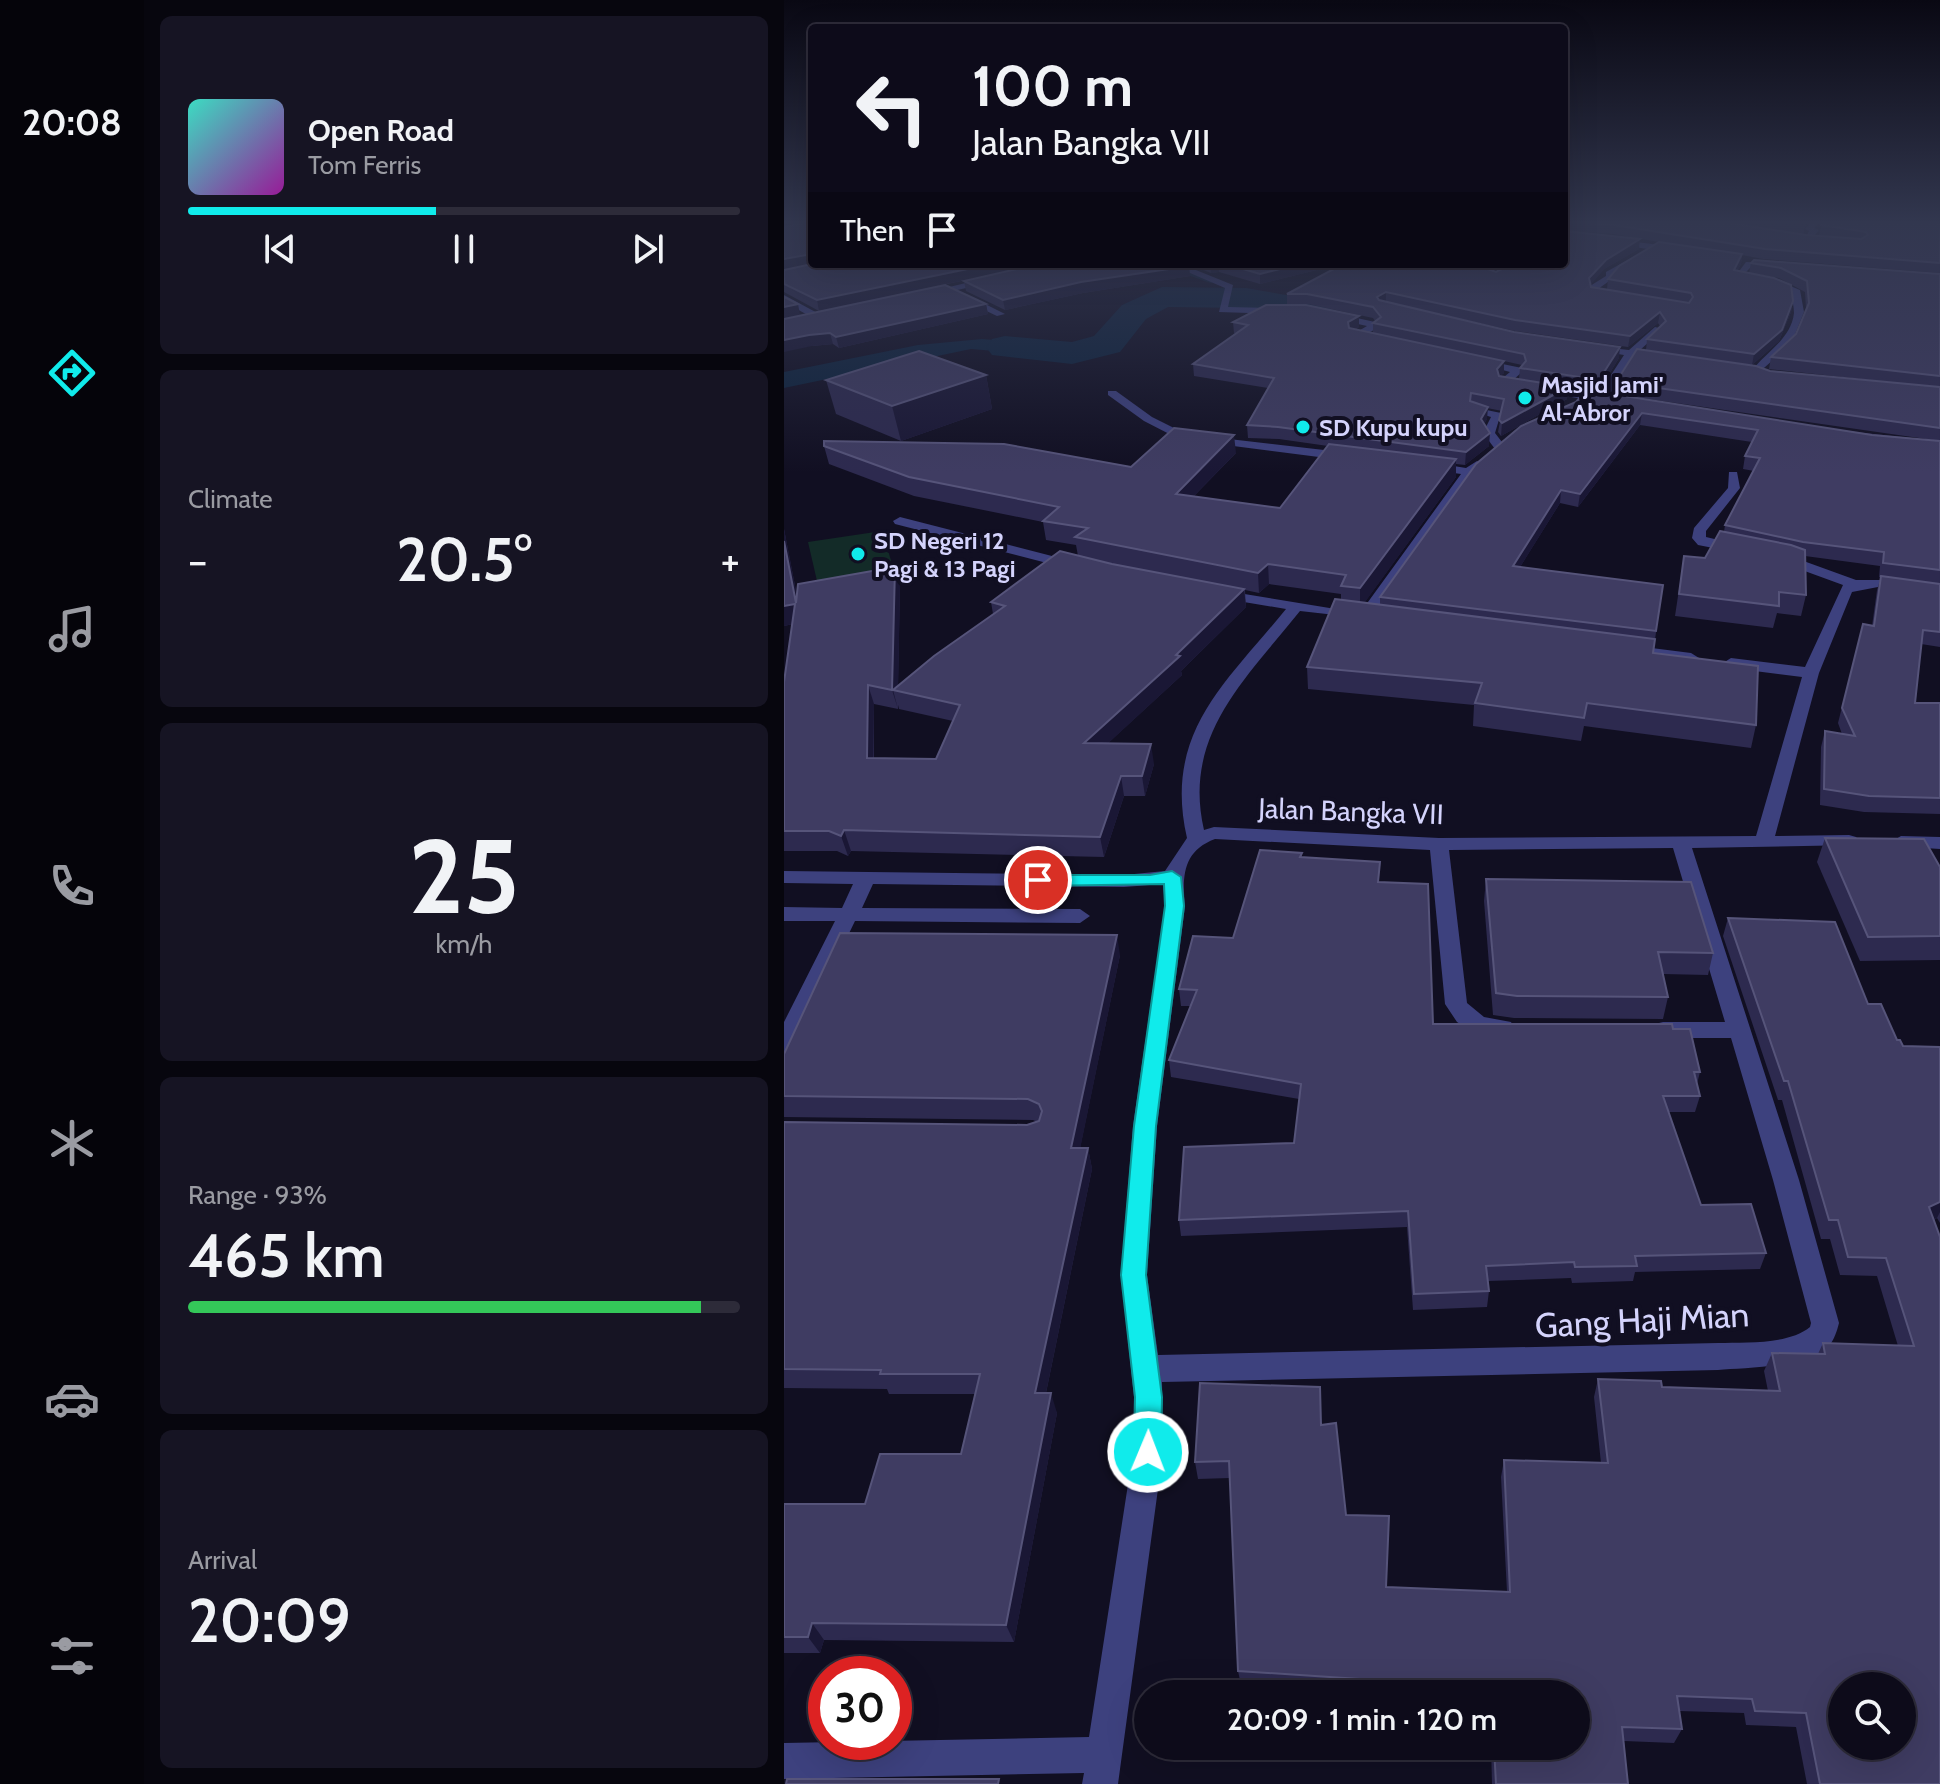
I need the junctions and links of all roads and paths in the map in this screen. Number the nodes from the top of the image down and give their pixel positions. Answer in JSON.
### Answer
{"nodes":[{"id":1,"x":799,"y":306,"type":"edge"},
{"id":2,"x":984,"y":306,"type":"edge"},
{"id":3,"x":1223,"y":306,"type":"edge"},
{"id":4,"x":1797,"y":306,"type":"edge"},
{"id":5,"x":1294,"y":311,"type":"edge"},
{"id":6,"x":832,"y":314,"type":"edge"},
{"id":7,"x":1000,"y":314,"type":"edge"},
{"id":8,"x":1327,"y":314,"type":"edge"},
{"id":9,"x":818,"y":317,"type":"junction"},
{"id":10,"x":796,"y":322,"type":"edge"},
{"id":11,"x":1658,"y":329,"type":"edge"},
{"id":12,"x":1387,"y":344,"type":"edge"},
{"id":13,"x":1586,"y":347,"type":"edge"},
{"id":14,"x":1629,"y":353,"type":"junction"},
{"id":15,"x":1460,"y":358,"type":"edge"},
{"id":16,"x":1672,"y":359,"type":"edge"},
{"id":17,"x":1742,"y":370,"type":"edge"},
{"id":18,"x":1112,"y":393,"type":"dead end"},
{"id":19,"x":1581,"y":396,"type":"junction"},
{"id":20,"x":1602,"y":399,"type":"junction"},
{"id":21,"x":1624,"y":403,"type":"edge"},
{"id":22,"x":1476,"y":409,"type":"edge"},
{"id":23,"x":1569,"y":409,"type":"edge"},
{"id":24,"x":1514,"y":434,"type":"edge"},
{"id":25,"x":1499,"y":446,"type":"junction"},
{"id":26,"x":1357,"y":458,"type":"edge"},
{"id":27,"x":1417,"y":465,"type":"edge"},
{"id":28,"x":1469,"y":472,"type":"junction"},
{"id":29,"x":1733,"y":475,"type":"dead end"},
{"id":30,"x":900,"y":521,"type":"dead end"},
{"id":31,"x":1089,"y":569,"type":"edge"},
{"id":32,"x":1853,"y":584,"type":"junction"},
{"id":33,"x":1199,"y":591,"type":"edge"},
{"id":34,"x":1940,"y":592,"type":"edge"},
{"id":35,"x":1295,"y":608,"type":"junction"},
{"id":36,"x":1612,"y":647,"type":"edge"},
{"id":37,"x":1811,"y":673,"type":"junction"},
{"id":38,"x":1196,"y":838,"type":"junction"},
{"id":39,"x":1765,"y":839,"type":"junction"},
{"id":40,"x":1680,"y":840,"type":"junction"},
{"id":41,"x":1940,"y":843,"type":"edge"},
{"id":42,"x":1439,"y":844,"type":"junction"},
{"id":43,"x":784,"y":877,"type":"edge"},
{"id":44,"x":1172,"y":877,"type":"junction"},
{"id":45,"x":866,"y":879,"type":"junction"},
{"id":46,"x":784,"y":914,"type":"edge"},
{"id":47,"x":850,"y":914,"type":"junction"},
{"id":48,"x":1080,"y":916,"type":"dead end"},
{"id":49,"x":1529,"y":1029,"type":"edge"},
{"id":50,"x":1634,"y":1030,"type":"edge"},
{"id":51,"x":1739,"y":1030,"type":"junction"},
{"id":52,"x":784,"y":1045,"type":"edge"},
{"id":53,"x":1144,"y":1369,"type":"junction"},
{"id":54,"x":784,"y":1761,"type":"edge"},
{"id":55,"x":1102,"y":1770,"type":"edge"}],
"edges":[{"from":1,"to":9,"type":"street"},
{"from":2,"to":7,"type":"street"},
{"from":3,"to":5,"type":"street"},
{"from":4,"to":17,"type":"street"},
{"from":6,"to":9,"type":"street"},
{"from":8,"to":12,"type":"street"},
{"from":9,"to":10,"type":"street"},
{"from":11,"to":14,"type":"street"},
{"from":13,"to":14,"type":"street"},
{"from":14,"to":16,"type":"street"},
{"from":14,"to":20,"type":"street"},
{"from":15,"to":19,"type":"street"},
{"from":18,"to":26,"type":"street"},
{"from":19,"to":20,"type":"street"},
{"from":19,"to":23,"type":"street"},
{"from":20,"to":21,"type":"street"},
{"from":22,"to":25,"type":"street"},
{"from":24,"to":25,"type":"street"},
{"from":25,"to":28,"type":"street"},
{"from":27,"to":28,"type":"street"},
{"from":28,"to":35,"type":"street"},
{"from":29,"to":32,"type":"street"},
{"from":30,"to":31,"type":"street"},
{"from":32,"to":34,"type":"street"},
{"from":32,"to":37,"type":"street"},
{"from":33,"to":35,"type":"street"},
{"from":35,"to":38,"type":"street"},
{"from":36,"to":37,"type":"street"},
{"from":37,"to":39,"type":"street"},
{"from":38,"to":42,"type":"street","name":"Jalan Bangka VII"},
{"from":38,"to":44,"type":"street"},
{"from":39,"to":40,"type":"street","name":"Jalan Bangka VII"},
{"from":39,"to":41,"type":"street","name":"Jalan Bangka VII"},
{"from":40,"to":42,"type":"street","name":"Jalan Bangka VII"},
{"from":40,"to":51,"type":"street"},
{"from":42,"to":49,"type":"street"},
{"from":43,"to":45,"type":"street"},
{"from":44,"to":45,"type":"street"},
{"from":44,"to":53,"type":"street"},
{"from":45,"to":47,"type":"street"},
{"from":46,"to":47,"type":"street"},
{"from":47,"to":48,"type":"street"},
{"from":47,"to":52,"type":"street"},
{"from":50,"to":51,"type":"street"},
{"from":51,"to":53,"type":"street","name":"Gang Haji Mian"},
{"from":53,"to":55,"type":"street"},
{"from":54,"to":55,"type":"street"}]}
